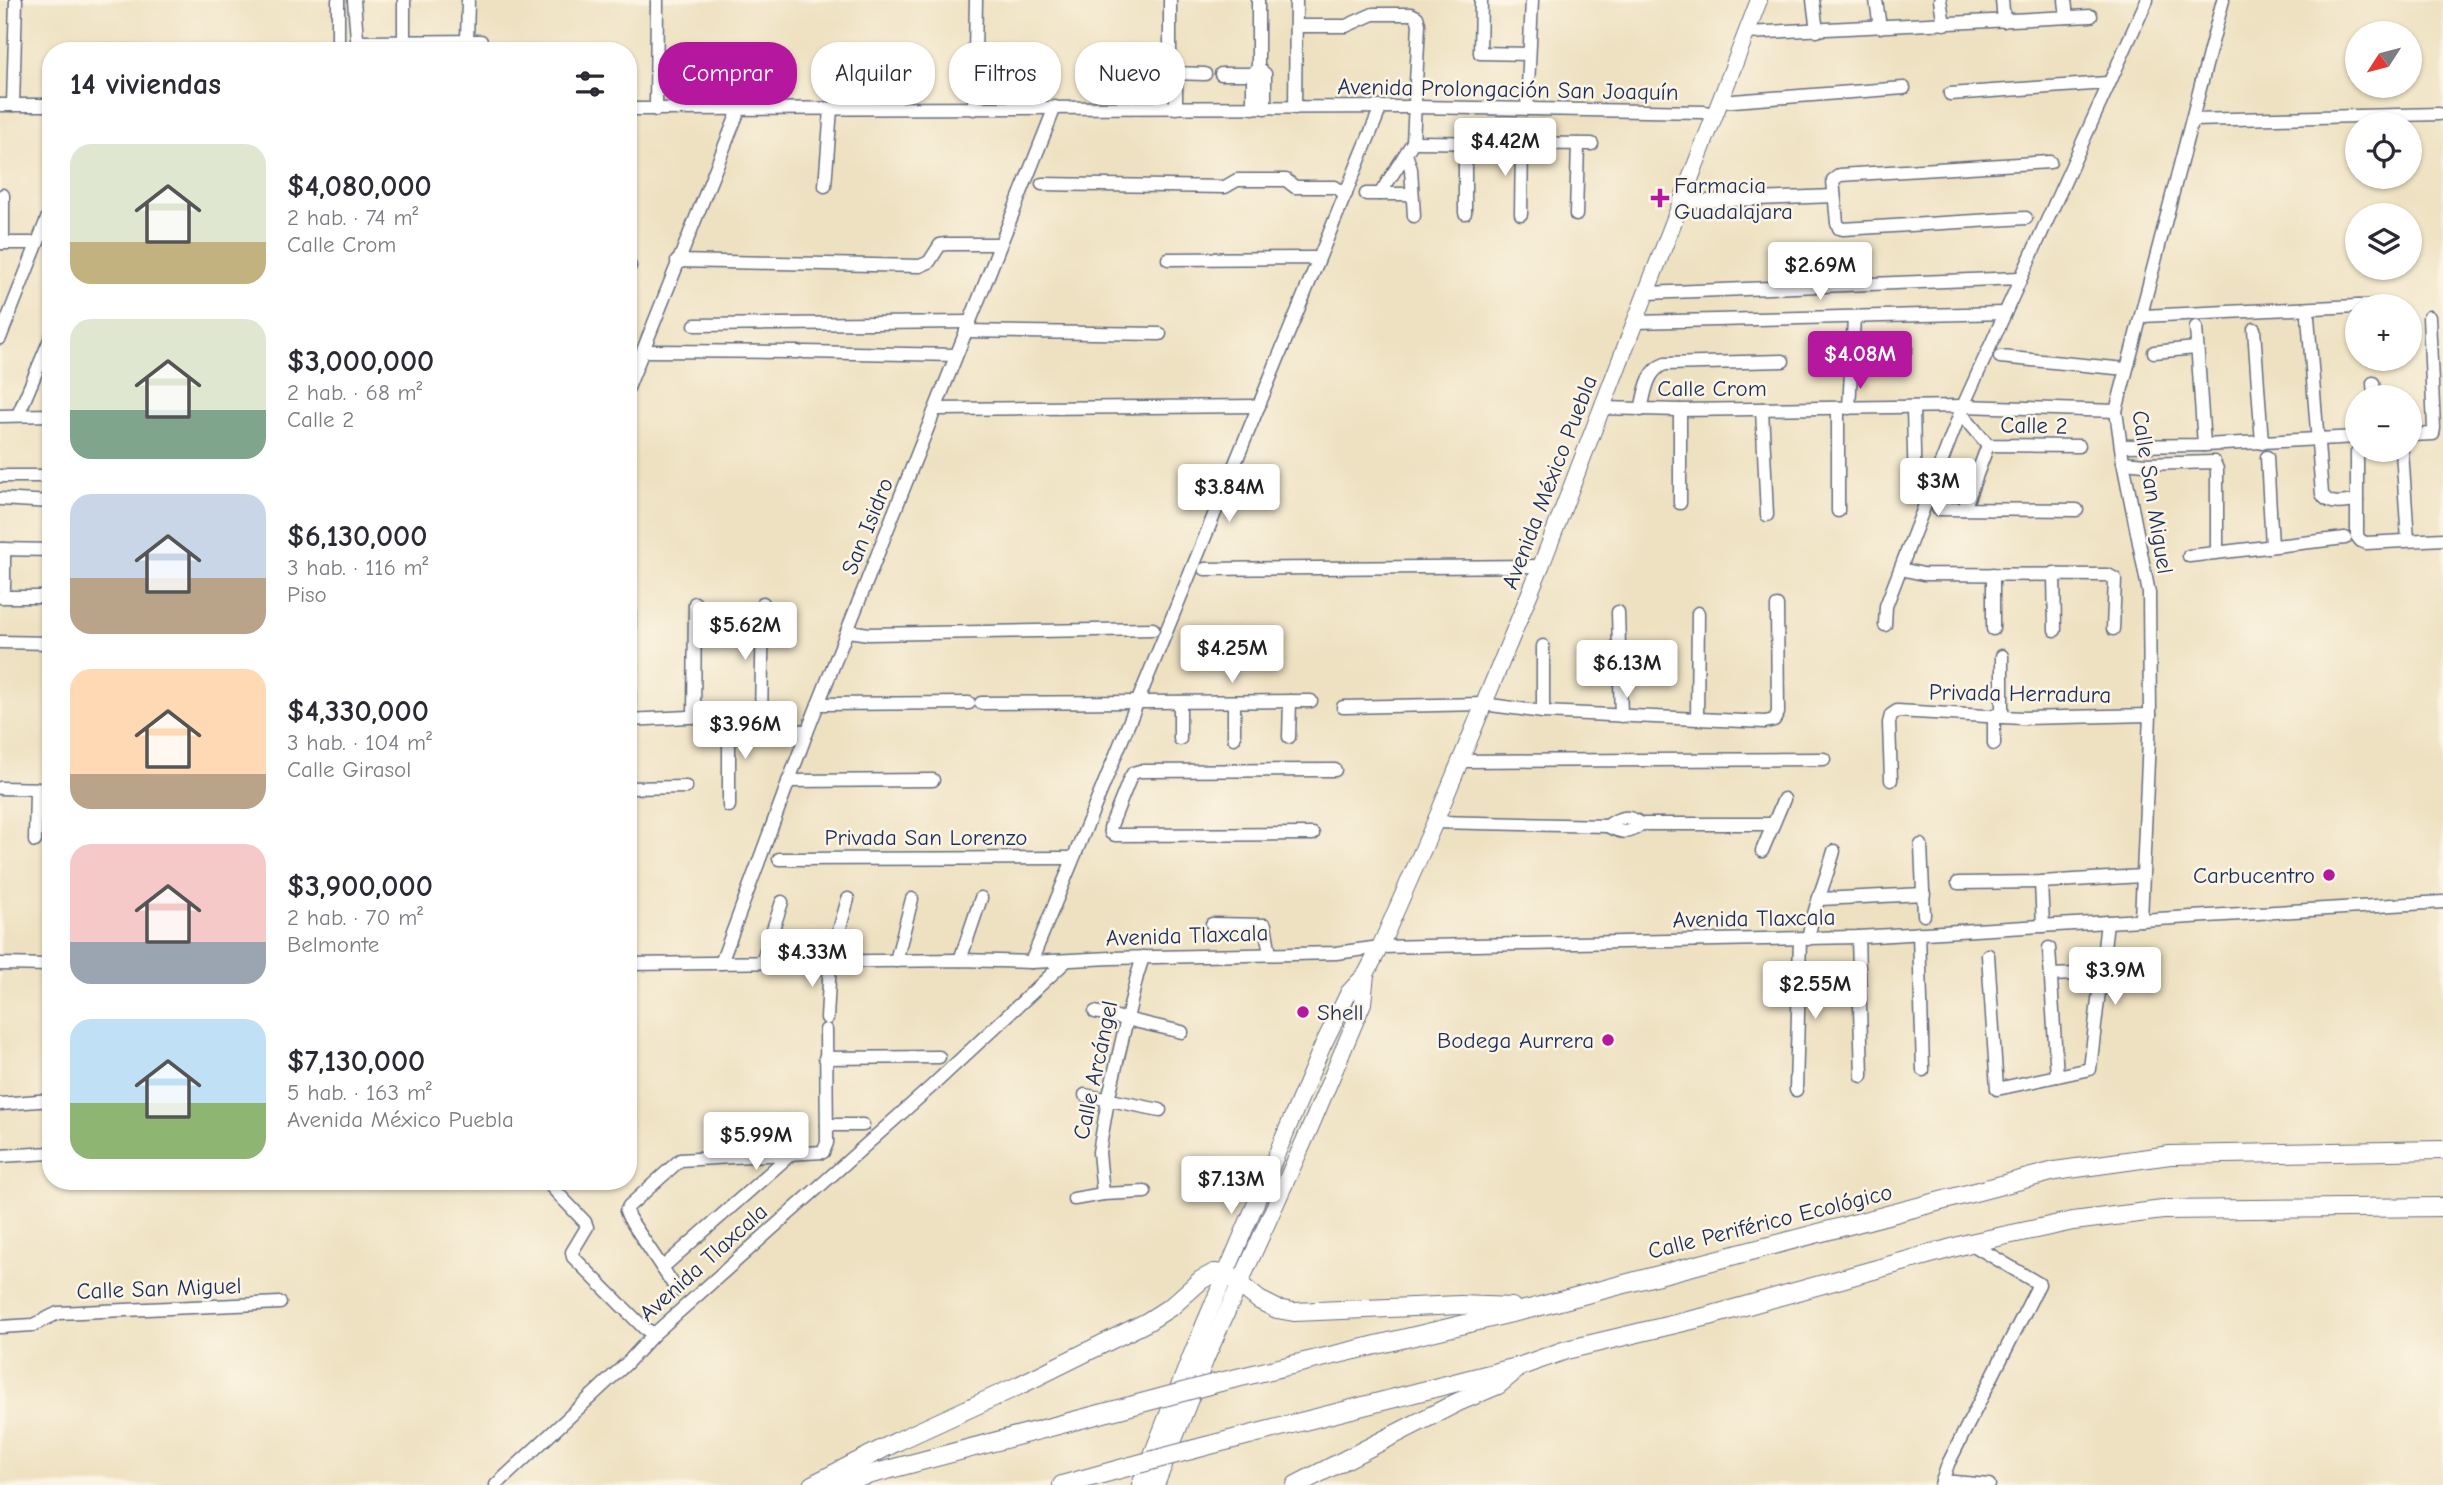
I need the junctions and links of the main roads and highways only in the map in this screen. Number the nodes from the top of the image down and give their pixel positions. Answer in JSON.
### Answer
{"nodes":[{"id":1,"x":1759,"y":0,"type":"edge"},
{"id":2,"x":2443,"y":1150,"type":"edge"},
{"id":3,"x":2443,"y":1207,"type":"edge"},
{"id":4,"x":1234,"y":1279,"type":"junction"},
{"id":5,"x":1533,"y":1308,"type":"junction"},
{"id":6,"x":1521,"y":1366,"type":"junction"},
{"id":7,"x":811,"y":1485,"type":"edge"},
{"id":8,"x":830,"y":1485,"type":"edge"},
{"id":9,"x":1062,"y":1485,"type":"edge"},
{"id":10,"x":1140,"y":1485,"type":"edge"},
{"id":11,"x":1156,"y":1485,"type":"edge"},
{"id":12,"x":1296,"y":1485,"type":"edge"}],
"edges":[{"from":1,"to":4,"type":"main road","name":"Avenida México Puebla"},
{"from":2,"to":5,"type":"highway","name":"Calle Periférico Ecológico"},
{"from":3,"to":6,"type":"highway"},
{"from":4,"to":5,"type":"highway"},
{"from":4,"to":7,"type":"highway"},
{"from":4,"to":10,"type":"main road","name":"Avenida México Puebla"},
{"from":4,"to":11,"type":"main road","name":"Avenida México Puebla"},
{"from":5,"to":8,"type":"highway","name":"Calle Periférico Ecológico","bridge":true},
{"from":6,"to":9,"type":"highway","bridge":true},
{"from":6,"to":12,"type":"highway"}]}
